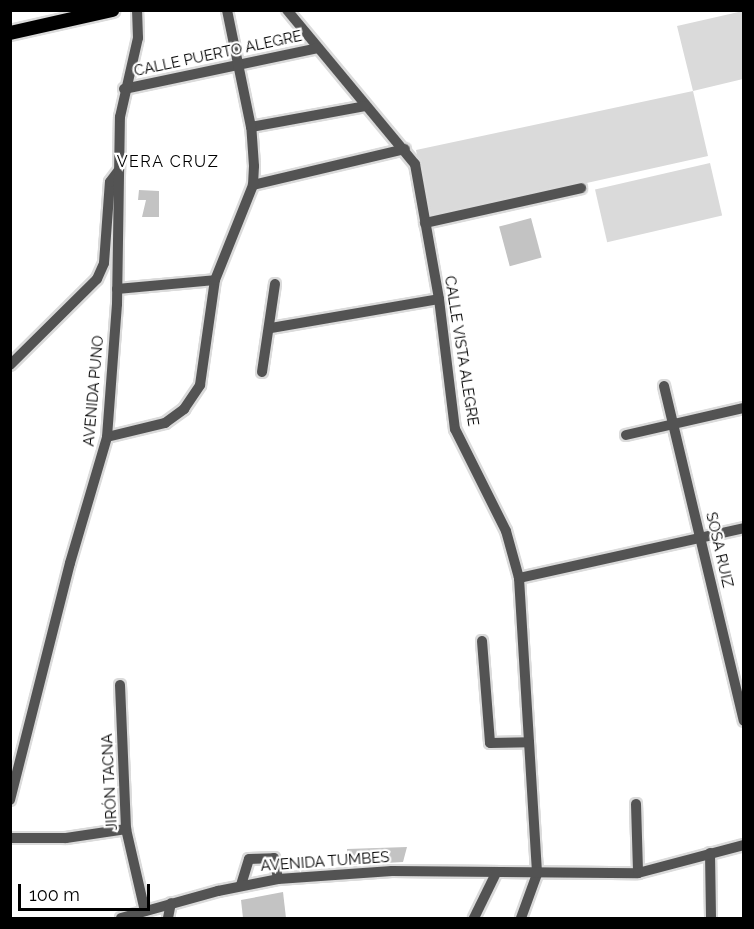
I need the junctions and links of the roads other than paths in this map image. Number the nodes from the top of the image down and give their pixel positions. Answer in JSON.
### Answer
{"nodes":[{"id":1,"x":112,"y":10,"type":"edge"},
{"id":2,"x":137,"y":10,"type":"edge"},
{"id":3,"x":227,"y":10,"type":"edge"},
{"id":4,"x":287,"y":10,"type":"edge"},
{"id":5,"x":10,"y":33,"type":"edge"},
{"id":6,"x":318,"y":48,"type":"junction"},
{"id":7,"x":238,"y":65,"type":"junction"},
{"id":8,"x":124,"y":89,"type":"junction"},
{"id":9,"x":365,"y":106,"type":"junction"},
{"id":10,"x":251,"y":127,"type":"junction"},
{"id":11,"x":405,"y":149,"type":"junction"},
{"id":12,"x":119,"y":170,"type":"junction"},
{"id":13,"x":253,"y":185,"type":"junction"},
{"id":14,"x":581,"y":188,"type":"dead end"},
{"id":15,"x":425,"y":222,"type":"junction"},
{"id":16,"x":215,"y":280,"type":"junction"},
{"id":17,"x":275,"y":284,"type":"dead end"},
{"id":18,"x":117,"y":289,"type":"junction"},
{"id":19,"x":439,"y":299,"type":"junction"},
{"id":20,"x":271,"y":328,"type":"junction"},
{"id":21,"x":10,"y":365,"type":"edge"},
{"id":22,"x":262,"y":372,"type":"dead end"},
{"id":23,"x":664,"y":386,"type":"dead end"},
{"id":24,"x":744,"y":408,"type":"edge"},
{"id":25,"x":673,"y":424,"type":"junction"},
{"id":26,"x":626,"y":435,"type":"dead end"},
{"id":27,"x":108,"y":437,"type":"junction"},
{"id":28,"x":744,"y":528,"type":"edge"},
{"id":29,"x":701,"y":537,"type":"junction"},
{"id":30,"x":519,"y":578,"type":"junction"},
{"id":31,"x":482,"y":640,"type":"dead end"},
{"id":32,"x":120,"y":685,"type":"dead end"},
{"id":33,"x":740,"y":688,"type":"edge"},
{"id":34,"x":744,"y":722,"type":"edge"},
{"id":35,"x":529,"y":742,"type":"junction"},
{"id":36,"x":10,"y":800,"type":"edge"},
{"id":37,"x":636,"y":804,"type":"dead end"},
{"id":38,"x":126,"y":829,"type":"junction"},
{"id":39,"x":10,"y":838,"type":"edge"},
{"id":40,"x":744,"y":845,"type":"edge"},
{"id":41,"x":710,"y":853,"type":"junction"},
{"id":42,"x":496,"y":873,"type":"junction"},
{"id":43,"x":638,"y":873,"type":"junction"},
{"id":44,"x":537,"y":874,"type":"junction"},
{"id":45,"x":278,"y":879,"type":"junction"},
{"id":46,"x":241,"y":885,"type":"junction"},
{"id":47,"x":171,"y":903,"type":"junction"},
{"id":48,"x":145,"y":911,"type":"junction"},
{"id":49,"x":121,"y":918,"type":"edge"},
{"id":50,"x":168,"y":918,"type":"edge"},
{"id":51,"x":474,"y":918,"type":"edge"},
{"id":52,"x":521,"y":918,"type":"edge"},
{"id":53,"x":711,"y":918,"type":"edge"}],
"edges":[{"from":1,"to":5,"type":"main road"},
{"from":2,"to":8,"type":"street","name":"AVENIDA PUNO"},
{"from":3,"to":7,"type":"street"},
{"from":4,"to":6,"type":"street","name":"CALLE VISTA ALEGRE"},
{"from":6,"to":7,"type":"street","name":"CALLE PUERTO ALEGRE"},
{"from":6,"to":9,"type":"street","name":"CALLE VISTA ALEGRE"},
{"from":7,"to":8,"type":"street","name":"CALLE PUERTO ALEGRE"},
{"from":7,"to":10,"type":"street"},
{"from":8,"to":12,"type":"street","name":"AVENIDA PUNO"},
{"from":9,"to":10,"type":"street"},
{"from":9,"to":11,"type":"street","name":"CALLE VISTA ALEGRE"},
{"from":10,"to":13,"type":"street"},
{"from":11,"to":13,"type":"street"},
{"from":11,"to":15,"type":"street","name":"CALLE VISTA ALEGRE"},
{"from":12,"to":18,"type":"street","name":"AVENIDA PUNO"},
{"from":12,"to":21,"type":"street"},
{"from":13,"to":16,"type":"street"},
{"from":14,"to":15,"type":"street"},
{"from":15,"to":19,"type":"street","name":"CALLE VISTA ALEGRE"},
{"from":16,"to":18,"type":"street"},
{"from":16,"to":27,"type":"street"},
{"from":17,"to":20,"type":"street"},
{"from":18,"to":27,"type":"street","name":"AVENIDA PUNO"},
{"from":19,"to":20,"type":"street"},
{"from":19,"to":30,"type":"street","name":"CALLE VISTA ALEGRE"},
{"from":20,"to":22,"type":"street"},
{"from":23,"to":25,"type":"street","name":"SOSA RUIZ"},
{"from":24,"to":25,"type":"street"},
{"from":25,"to":26,"type":"street"},
{"from":25,"to":29,"type":"street","name":"SOSA RUIZ"},
{"from":27,"to":36,"type":"street","name":"AVENIDA PUNO"},
{"from":28,"to":29,"type":"street"},
{"from":29,"to":30,"type":"street"},
{"from":29,"to":33,"type":"street","name":"SOSA RUIZ"},
{"from":30,"to":35,"type":"street","name":"CALLE VISTA ALEGRE"},
{"from":31,"to":35,"type":"street"},
{"from":32,"to":38,"type":"street","name":"JIRÓN TACNA"},
{"from":33,"to":34,"type":"street","name":"SOSA RUIZ"},
{"from":35,"to":44,"type":"street","name":"CALLE VISTA ALEGRE"},
{"from":37,"to":43,"type":"street"},
{"from":38,"to":39,"type":"street"},
{"from":38,"to":48,"type":"street","name":"JIRÓN TACNA"},
{"from":40,"to":41,"type":"street","name":"AVENIDA TUMBES"},
{"from":41,"to":43,"type":"street","name":"AVENIDA TUMBES"},
{"from":41,"to":53,"type":"street"},
{"from":42,"to":44,"type":"street","name":"AVENIDA TUMBES"},
{"from":42,"to":45,"type":"street","name":"AVENIDA TUMBES"},
{"from":42,"to":51,"type":"street"},
{"from":43,"to":44,"type":"street","name":"AVENIDA TUMBES"},
{"from":44,"to":52,"type":"street"},
{"from":45,"to":46,"type":"street","name":"AVENIDA TUMBES"},
{"from":45,"to":46,"type":"street"},
{"from":46,"to":47,"type":"street","name":"AVENIDA TUMBES"},
{"from":47,"to":48,"type":"street","name":"AVENIDA TUMBES"},
{"from":47,"to":50,"type":"street"},
{"from":48,"to":49,"type":"street","name":"AVENIDA TUMBES"}]}
